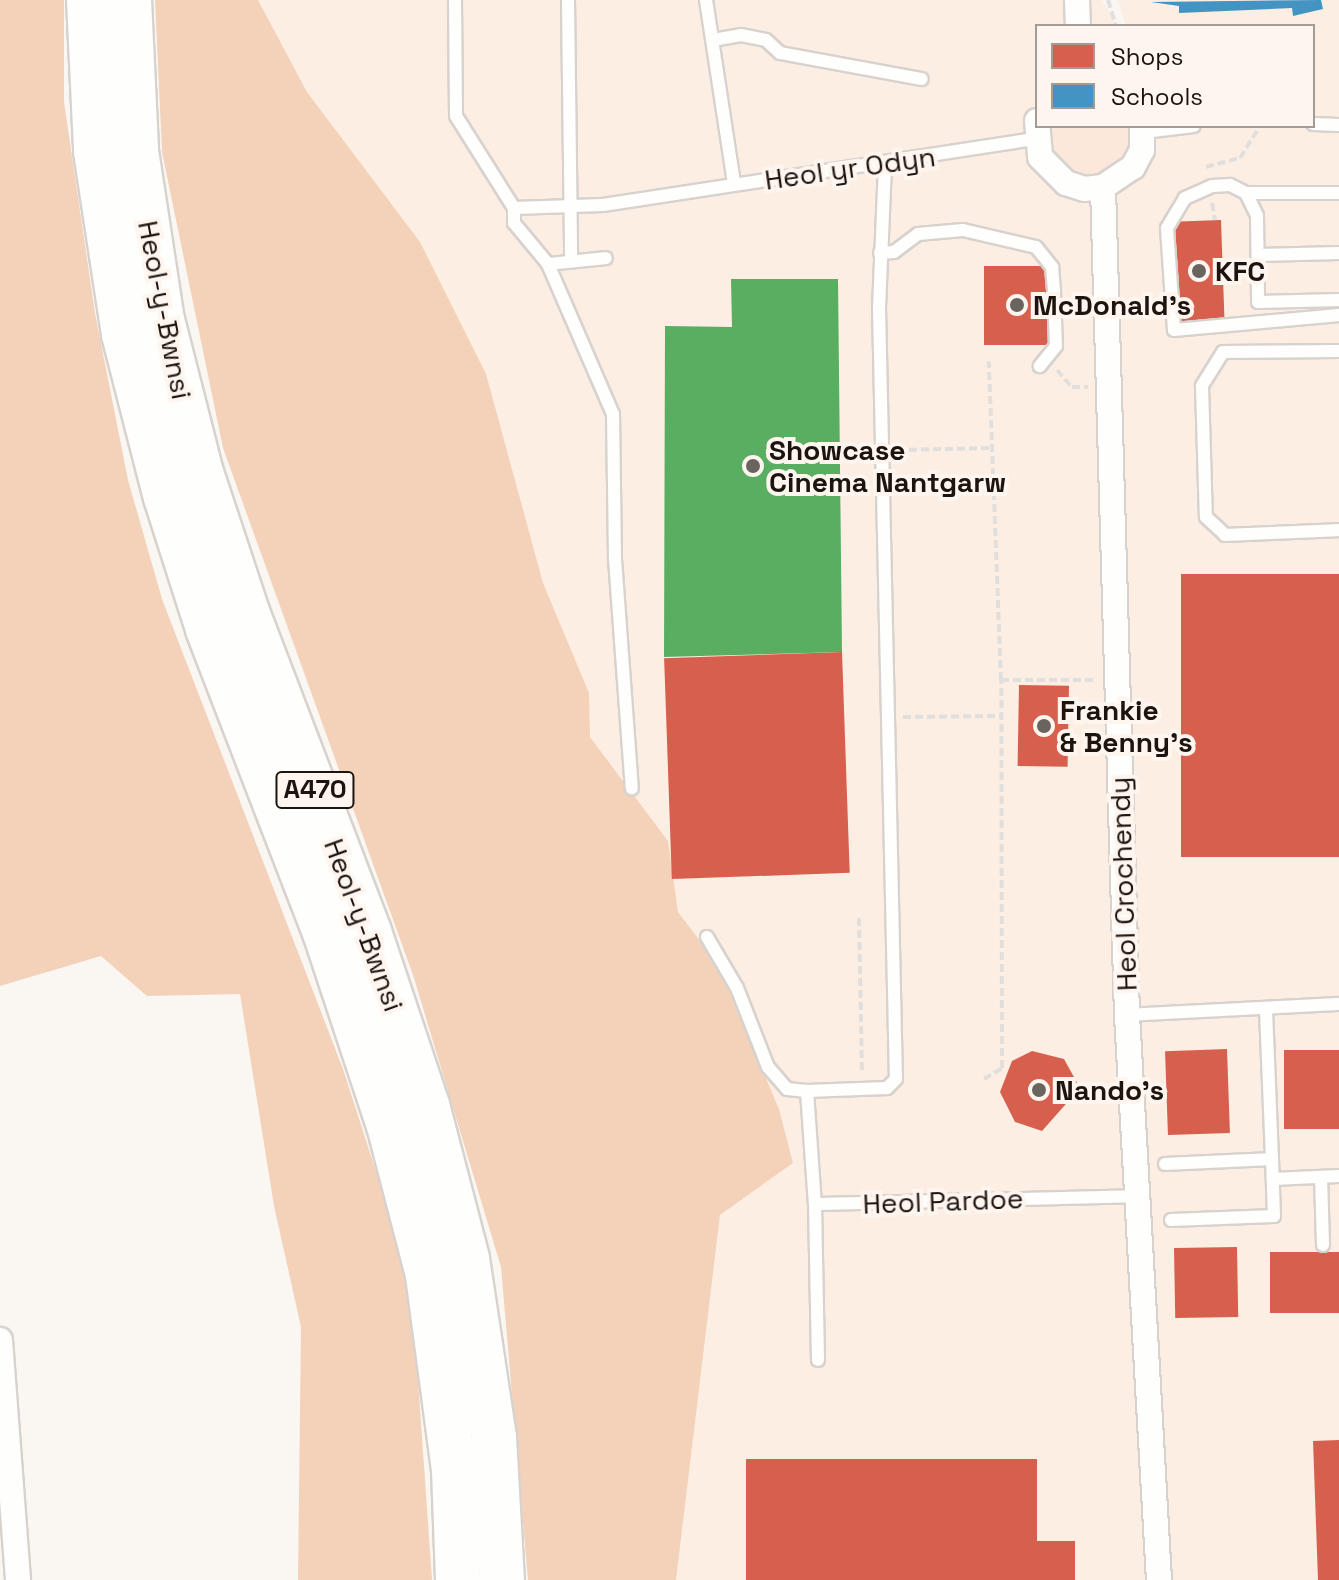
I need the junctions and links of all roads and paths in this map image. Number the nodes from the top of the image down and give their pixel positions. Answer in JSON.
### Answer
{"nodes":[{"id":1,"x":89,"y":0,"type":"edge"},
{"id":2,"x":129,"y":0,"type":"edge"},
{"id":3,"x":455,"y":0,"type":"edge"},
{"id":4,"x":568,"y":0,"type":"edge"},
{"id":5,"x":706,"y":0,"type":"edge"},
{"id":6,"x":1077,"y":0,"type":"edge"},
{"id":7,"x":1108,"y":0,"type":"edge"},
{"id":8,"x":1078,"y":24,"type":"edge"},
{"id":9,"x":1115,"y":24,"type":"edge"},
{"id":10,"x":713,"y":40,"type":"junction"},
{"id":11,"x":922,"y":79,"type":"dead end"},
{"id":12,"x":1315,"y":124,"type":"edge"},
{"id":13,"x":1339,"y":125,"type":"edge"},
{"id":14,"x":1259,"y":128,"type":"edge"},
{"id":15,"x":1143,"y":129,"type":"edge"},
{"id":16,"x":1036,"y":130,"type":"edge"},
{"id":17,"x":885,"y":165,"type":"junction"},
{"id":18,"x":734,"y":184,"type":"junction"},
{"id":19,"x":1103,"y":187,"type":"junction"},
{"id":20,"x":1209,"y":187,"type":"junction"},
{"id":21,"x":1246,"y":193,"type":"junction"},
{"id":22,"x":1339,"y":193,"type":"edge"},
{"id":23,"x":567,"y":207,"type":"junction"},
{"id":24,"x":514,"y":208,"type":"junction"},
{"id":25,"x":880,"y":253,"type":"junction"},
{"id":26,"x":1339,"y":253,"type":"edge"},
{"id":27,"x":1258,"y":255,"type":"junction"},
{"id":28,"x":606,"y":258,"type":"dead end"},
{"id":29,"x":571,"y":260,"type":"junction"},
{"id":30,"x":548,"y":264,"type":"junction"},
{"id":31,"x":1339,"y":300,"type":"edge"},
{"id":32,"x":1339,"y":315,"type":"edge"},
{"id":33,"x":1339,"y":351,"type":"edge"},
{"id":34,"x":989,"y":361,"type":"dead end"},
{"id":35,"x":1044,"y":362,"type":"joint"},
{"id":36,"x":1111,"y":387,"type":"junction"},
{"id":37,"x":991,"y":448,"type":"junction"},
{"id":38,"x":883,"y":450,"type":"junction"},
{"id":39,"x":1339,"y":530,"type":"edge"},
{"id":40,"x":1001,"y":680,"type":"junction"},
{"id":41,"x":1117,"y":680,"type":"junction"},
{"id":42,"x":1001,"y":716,"type":"junction"},
{"id":43,"x":889,"y":717,"type":"junction"},
{"id":44,"x":632,"y":788,"type":"dead end"},
{"id":45,"x":859,"y":918,"type":"dead end"},
{"id":46,"x":707,"y":937,"type":"dead end"},
{"id":47,"x":1339,"y":1004,"type":"edge"},
{"id":48,"x":1266,"y":1008,"type":"junction"},
{"id":49,"x":1127,"y":1015,"type":"junction"},
{"id":50,"x":984,"y":1079,"type":"dead end"},
{"id":51,"x":862,"y":1089,"type":"junction"},
{"id":52,"x":807,"y":1091,"type":"junction"},
{"id":53,"x":1272,"y":1159,"type":"junction"},
{"id":54,"x":1165,"y":1164,"type":"dead end"},
{"id":55,"x":1339,"y":1176,"type":"edge"},
{"id":56,"x":1321,"y":1177,"type":"junction"},
{"id":57,"x":1273,"y":1179,"type":"junction"},
{"id":58,"x":1138,"y":1196,"type":"junction"},
{"id":59,"x":815,"y":1204,"type":"junction"},
{"id":60,"x":1171,"y":1220,"type":"dead end"},
{"id":61,"x":1323,"y":1245,"type":"dead end"},
{"id":62,"x":0,"y":1340,"type":"edge"},
{"id":63,"x":818,"y":1360,"type":"dead end"},
{"id":64,"x":5,"y":1462,"type":"edge"},
{"id":65,"x":18,"y":1580,"type":"edge"},
{"id":66,"x":458,"y":1580,"type":"edge"},
{"id":67,"x":502,"y":1580,"type":"edge"},
{"id":68,"x":1159,"y":1580,"type":"edge"}],
"edges":[{"from":1,"to":66,"type":"highway","name":"Heol-y-Bwnsi","number":"A470"},
{"from":2,"to":67,"type":"highway","name":"Heol-y-Bwnsi","number":"A470"},
{"from":3,"to":24,"type":"lane"},
{"from":4,"to":23,"type":"lane"},
{"from":5,"to":10,"type":"lane"},
{"from":6,"to":8,"type":"street"},
{"from":7,"to":9,"type":"path"},
{"from":10,"to":11,"type":"lane"},
{"from":10,"to":18,"type":"lane"},
{"from":12,"to":13,"type":"lane"},
{"from":14,"to":20,"type":"path"},
{"from":15,"to":19,"type":"street"},
{"from":16,"to":17,"type":"lane","name":"Heol yr Odyn"},
{"from":16,"to":19,"type":"street"},
{"from":17,"to":18,"type":"lane","name":"Heol yr Odyn"},
{"from":17,"to":25,"type":"lane"},
{"from":18,"to":23,"type":"lane","name":"Heol yr Odyn"},
{"from":19,"to":36,"type":"street","name":"Heol Crochendy"},
{"from":20,"to":21,"type":"lane"},
{"from":20,"to":32,"type":"lane"},
{"from":21,"to":22,"type":"lane"},
{"from":21,"to":27,"type":"lane"},
{"from":23,"to":24,"type":"lane","name":"Heol yr Odyn"},
{"from":23,"to":29,"type":"lane"},
{"from":24,"to":30,"type":"lane"},
{"from":25,"to":35,"type":"lane"},
{"from":25,"to":38,"type":"lane"},
{"from":26,"to":27,"type":"lane"},
{"from":27,"to":31,"type":"lane"},
{"from":28,"to":29,"type":"lane"},
{"from":29,"to":30,"type":"lane"},
{"from":30,"to":44,"type":"lane"},
{"from":33,"to":39,"type":"lane"},
{"from":34,"to":37,"type":"path"},
{"from":35,"to":36,"type":"path"},
{"from":36,"to":41,"type":"street","name":"Heol Crochendy"},
{"from":37,"to":38,"type":"path"},
{"from":37,"to":40,"type":"path"},
{"from":38,"to":43,"type":"lane"},
{"from":40,"to":41,"type":"path"},
{"from":40,"to":42,"type":"path"},
{"from":41,"to":49,"type":"street","name":"Heol Crochendy"},
{"from":42,"to":43,"type":"path"},
{"from":42,"to":50,"type":"path"},
{"from":43,"to":51,"type":"lane"},
{"from":45,"to":51,"type":"path"},
{"from":46,"to":52,"type":"lane"},
{"from":47,"to":48,"type":"lane"},
{"from":48,"to":49,"type":"lane"},
{"from":48,"to":53,"type":"lane"},
{"from":49,"to":58,"type":"street","name":"Heol Crochendy"},
{"from":51,"to":52,"type":"lane"},
{"from":52,"to":59,"type":"lane"},
{"from":53,"to":54,"type":"lane"},
{"from":53,"to":57,"type":"lane"},
{"from":55,"to":56,"type":"lane"},
{"from":56,"to":57,"type":"lane"},
{"from":56,"to":61,"type":"lane"},
{"from":57,"to":60,"type":"lane"},
{"from":58,"to":59,"type":"lane","name":"Heol Pardoe"},
{"from":58,"to":68,"type":"street","name":"Heol Crochendy"},
{"from":59,"to":63,"type":"lane"},
{"from":62,"to":64,"type":"street"},
{"from":64,"to":65,"type":"street"}]}
